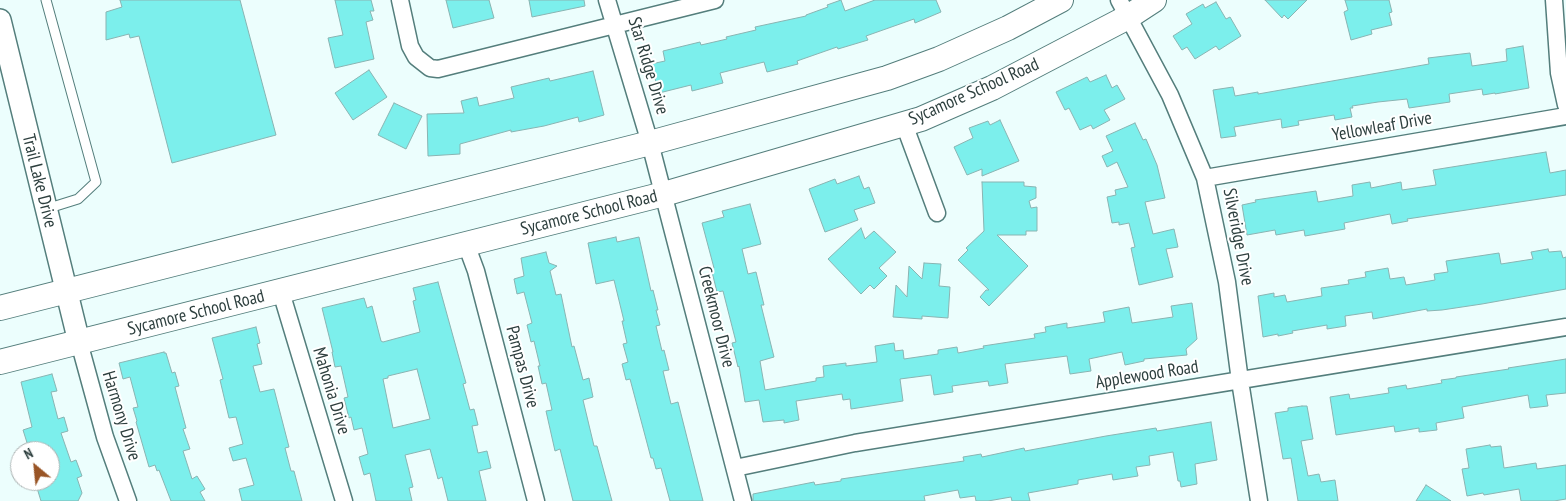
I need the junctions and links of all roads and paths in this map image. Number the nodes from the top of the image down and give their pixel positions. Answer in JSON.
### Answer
{"nodes":[{"id":1,"x":46,"y":0,"type":"edge"},
{"id":2,"x":400,"y":0,"type":"edge"},
{"id":3,"x":607,"y":0,"type":"edge"},
{"id":4,"x":715,"y":0,"type":"edge"},
{"id":5,"x":1061,"y":0,"type":"edge"},
{"id":6,"x":1154,"y":0,"type":"edge"},
{"id":7,"x":1554,"y":0,"type":"edge"},
{"id":8,"x":1123,"y":8,"type":"edge"},
{"id":9,"x":0,"y":20,"type":"edge"},
{"id":10,"x":614,"y":25,"type":"junction"},
{"id":11,"x":1566,"y":105,"type":"edge"},
{"id":12,"x":1566,"y":116,"type":"edge"},
{"id":13,"x":904,"y":124,"type":"junction"},
{"id":14,"x":650,"y":143,"type":"junction"},
{"id":15,"x":1206,"y":178,"type":"junction"},
{"id":16,"x":664,"y":194,"type":"junction"},
{"id":17,"x":46,"y":209,"type":"junction"},
{"id":18,"x":937,"y":213,"type":"dead end"},
{"id":19,"x":466,"y":244,"type":"junction"},
{"id":20,"x":67,"y":292,"type":"junction"},
{"id":21,"x":281,"y":292,"type":"junction"},
{"id":22,"x":0,"y":308,"type":"edge"},
{"id":23,"x":1566,"y":327,"type":"edge"},
{"id":24,"x":79,"y":342,"type":"junction"},
{"id":25,"x":0,"y":362,"type":"edge"},
{"id":26,"x":1240,"y":381,"type":"junction"},
{"id":27,"x":734,"y":468,"type":"junction"},
{"id":28,"x":128,"y":501,"type":"edge"},
{"id":29,"x":344,"y":501,"type":"edge"},
{"id":30,"x":536,"y":501,"type":"edge"},
{"id":31,"x":742,"y":501,"type":"edge"},
{"id":32,"x":1259,"y":501,"type":"edge"}],
"edges":[{"from":1,"to":17,"type":"lane"},
{"from":2,"to":10,"type":"street"},
{"from":3,"to":10,"type":"street","name":"Star Ridge Drive"},
{"from":4,"to":10,"type":"street"},
{"from":5,"to":14,"type":"main road"},
{"from":6,"to":8,"type":"main road","name":"Sycamore School Road"},
{"from":7,"to":11,"type":"street"},
{"from":8,"to":13,"type":"main road","name":"Sycamore School Road"},
{"from":8,"to":15,"type":"street","name":"Silveridge Drive"},
{"from":9,"to":17,"type":"street","name":"Trail Lake Drive"},
{"from":10,"to":14,"type":"street","name":"Star Ridge Drive"},
{"from":12,"to":15,"type":"street","name":"Yellowleaf Drive"},
{"from":13,"to":16,"type":"main road","name":"Sycamore School Road"},
{"from":13,"to":18,"type":"street"},
{"from":14,"to":16,"type":"street","name":"Creekmoor Drive"},
{"from":14,"to":20,"type":"main road"},
{"from":15,"to":26,"type":"street","name":"Silveridge Drive"},
{"from":16,"to":19,"type":"main road","name":"Sycamore School Road"},
{"from":16,"to":27,"type":"street","name":"Creekmoor Drive"},
{"from":17,"to":20,"type":"street","name":"Trail Lake Drive"},
{"from":19,"to":21,"type":"main road","name":"Sycamore School Road"},
{"from":19,"to":30,"type":"street","name":"Pampas Drive"},
{"from":20,"to":22,"type":"main road"},
{"from":20,"to":24,"type":"street","name":"Trail Lake Drive"},
{"from":21,"to":24,"type":"main road","name":"Sycamore School Road"},
{"from":21,"to":29,"type":"street","name":"Mahonia Drive"},
{"from":23,"to":26,"type":"street","name":"Applewood Road"},
{"from":24,"to":25,"type":"main road","name":"Sycamore School Road"},
{"from":24,"to":28,"type":"street","name":"Harmony Drive"},
{"from":26,"to":27,"type":"street","name":"Applewood Road"},
{"from":26,"to":32,"type":"street","name":"Silveridge Drive"},
{"from":27,"to":31,"type":"street","name":"Creekmoor Drive"}]}
